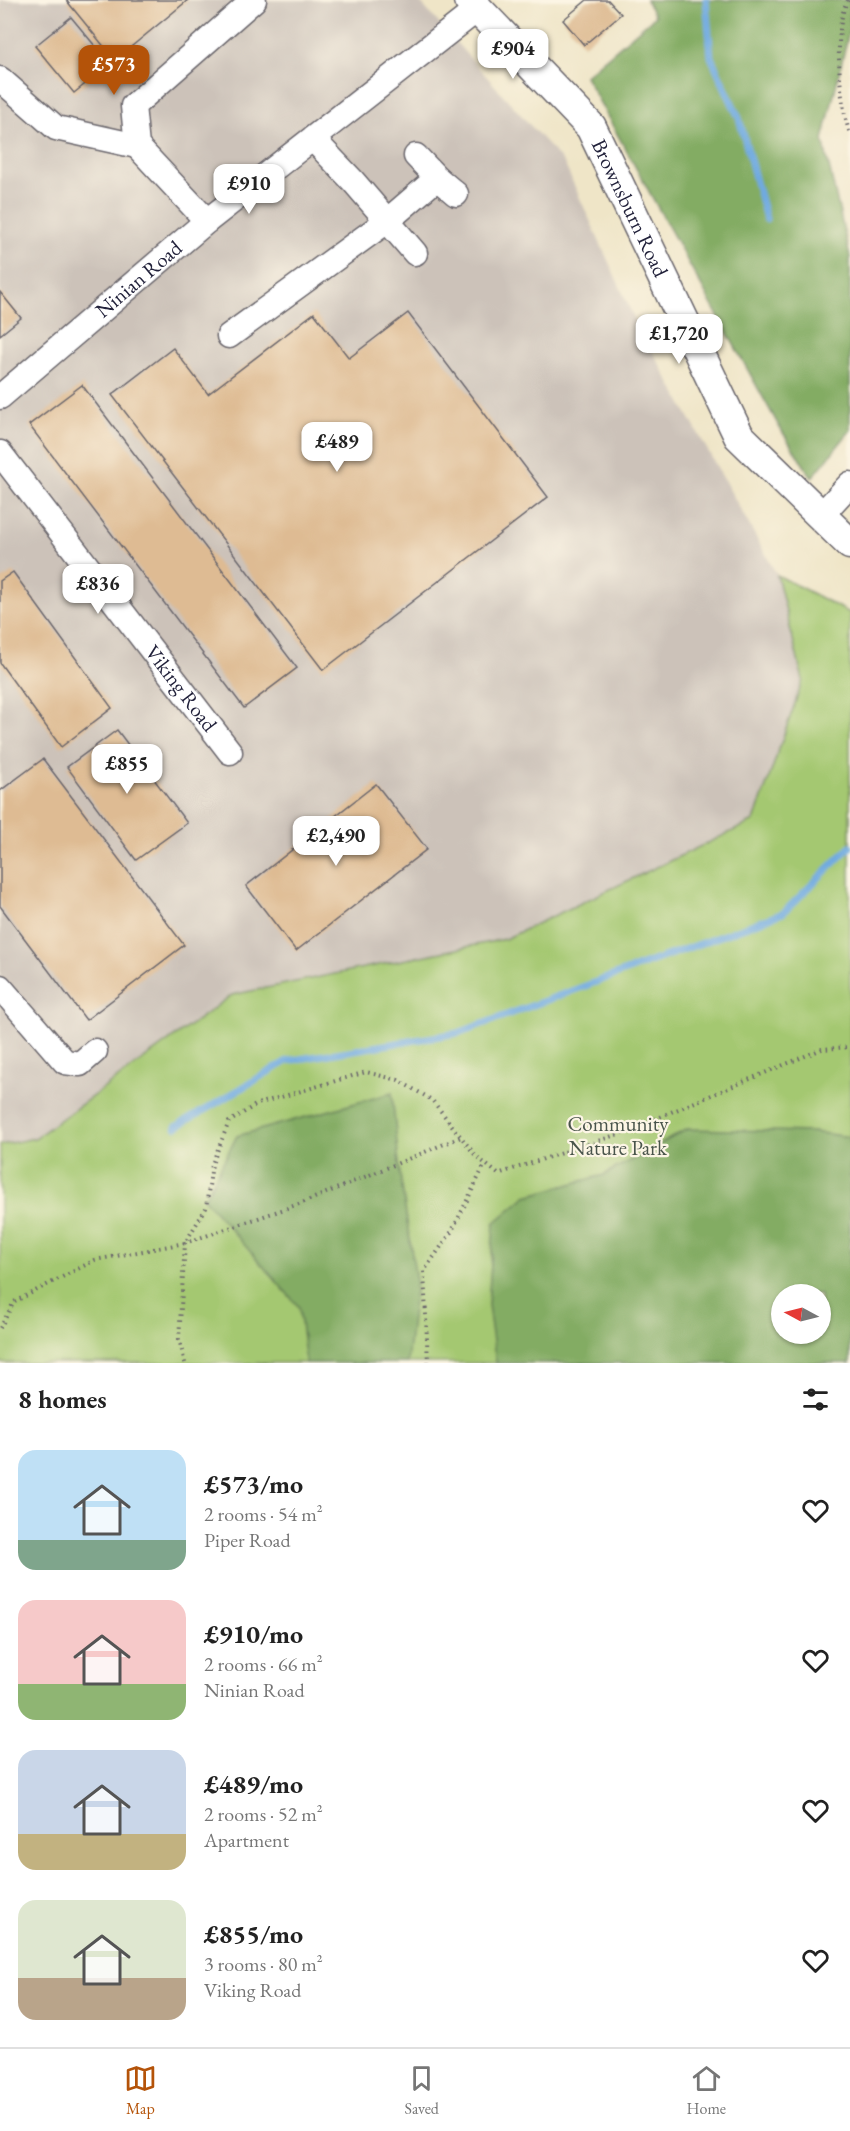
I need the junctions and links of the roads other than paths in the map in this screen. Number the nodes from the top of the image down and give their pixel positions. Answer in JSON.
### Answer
{"nodes":[{"id":1,"x":254,"y":0,"type":"edge"},
{"id":2,"x":473,"y":4,"type":"edge"},
{"id":3,"x":0,"y":79,"type":"edge"},
{"id":4,"x":313,"y":138,"type":"junction"},
{"id":5,"x":137,"y":146,"type":"junction"},
{"id":6,"x":416,"y":156,"type":"dead end"},
{"id":7,"x":437,"y":178,"type":"junction"},
{"id":8,"x":456,"y":194,"type":"dead end"},
{"id":9,"x":207,"y":221,"type":"junction"},
{"id":10,"x":387,"y":221,"type":"junction"},
{"id":11,"x":415,"y":253,"type":"dead end"},
{"id":12,"x":229,"y":336,"type":"dead end"},
{"id":13,"x":0,"y":398,"type":"edge"},
{"id":14,"x":0,"y":453,"type":"edge"},
{"id":15,"x":850,"y":484,"type":"edge"},
{"id":16,"x":820,"y":515,"type":"junction"},
{"id":17,"x":850,"y":544,"type":"edge"},
{"id":18,"x":230,"y":752,"type":"dead end"},
{"id":19,"x":0,"y":987,"type":"edge"},
{"id":20,"x":95,"y":1051,"type":"dead end"}],
"edges":[{"from":1,"to":5,"type":"street"},
{"from":2,"to":4,"type":"street","name":"Ninian Road"},
{"from":2,"to":16,"type":"main road","name":"Brownsburn Road"},
{"from":3,"to":5,"type":"street"},
{"from":4,"to":9,"type":"street","name":"Ninian Road"},
{"from":4,"to":10,"type":"street"},
{"from":5,"to":9,"type":"street"},
{"from":6,"to":7,"type":"street"},
{"from":7,"to":8,"type":"street"},
{"from":7,"to":10,"type":"street"},
{"from":9,"to":13,"type":"street","name":"Ninian Road"},
{"from":10,"to":11,"type":"street"},
{"from":10,"to":12,"type":"street"},
{"from":14,"to":18,"type":"street","name":"Viking Road"},
{"from":15,"to":16,"type":"street"},
{"from":16,"to":17,"type":"main road","name":"Brownsburn Road"},
{"from":19,"to":20,"type":"street"}]}
